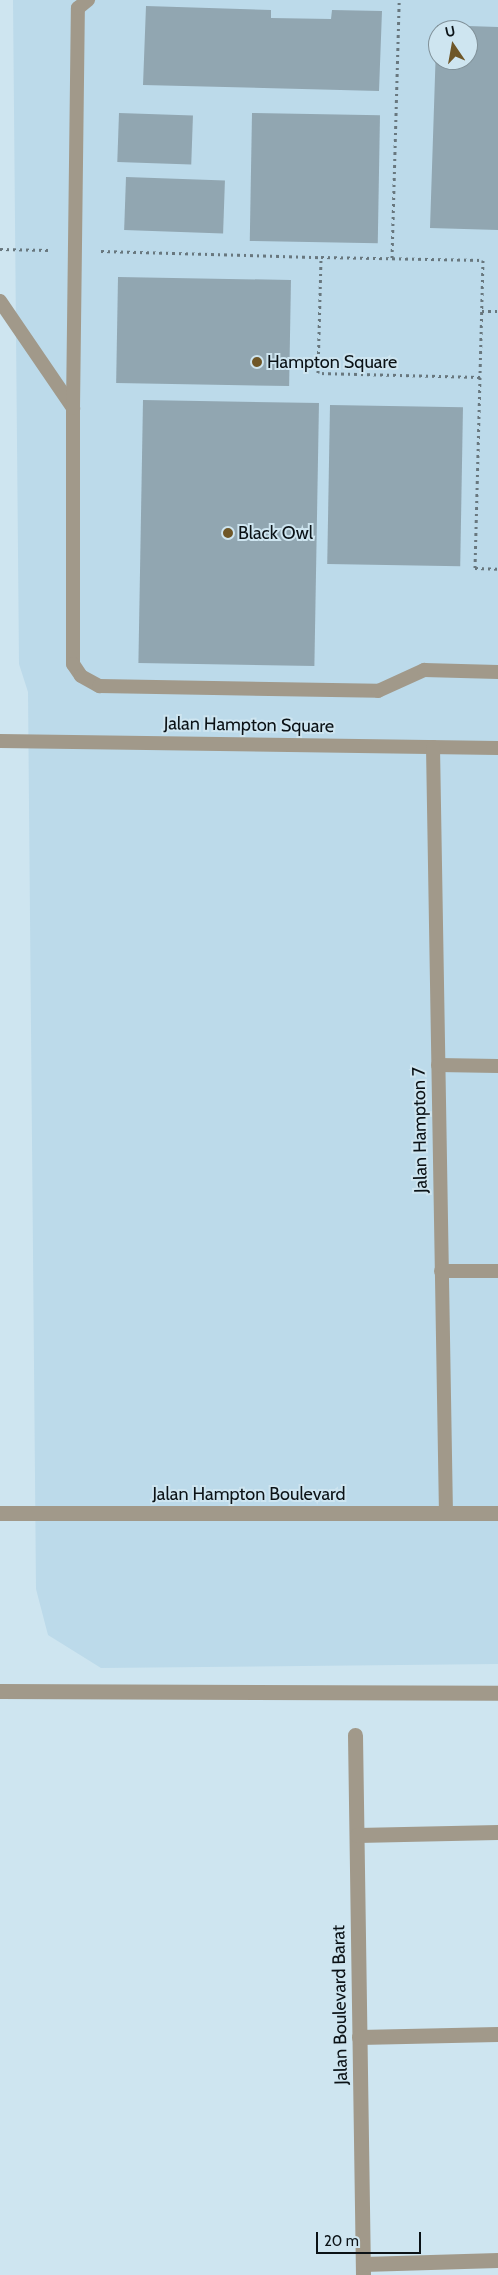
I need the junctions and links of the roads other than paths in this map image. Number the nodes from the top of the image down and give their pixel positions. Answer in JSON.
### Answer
{"nodes":[{"id":1,"x":88,"y":0,"type":"edge"},
{"id":2,"x":0,"y":301,"type":"edge"},
{"id":3,"x":73,"y":408,"type":"junction"},
{"id":4,"x":498,"y":672,"type":"edge"},
{"id":5,"x":0,"y":741,"type":"edge"},
{"id":6,"x":433,"y":747,"type":"junction"},
{"id":7,"x":498,"y":748,"type":"edge"},
{"id":8,"x":438,"y":1065,"type":"junction"},
{"id":9,"x":498,"y":1066,"type":"edge"},
{"id":10,"x":441,"y":1271,"type":"junction"},
{"id":11,"x":498,"y":1271,"type":"edge"},
{"id":12,"x":0,"y":1513,"type":"edge"},
{"id":13,"x":446,"y":1513,"type":"junction"},
{"id":14,"x":498,"y":1513,"type":"edge"},
{"id":15,"x":0,"y":1691,"type":"edge"},
{"id":16,"x":498,"y":1693,"type":"edge"},
{"id":17,"x":355,"y":1735,"type":"dead end"},
{"id":18,"x":498,"y":1832,"type":"edge"},
{"id":19,"x":356,"y":1835,"type":"junction"},
{"id":20,"x":498,"y":2034,"type":"edge"},
{"id":21,"x":360,"y":2036,"type":"junction"},
{"id":22,"x":498,"y":2260,"type":"edge"},
{"id":23,"x":363,"y":2269,"type":"edge"}],
"edges":[{"from":1,"to":3,"type":"lane"},
{"from":2,"to":3,"type":"lane"},
{"from":3,"to":4,"type":"lane"},
{"from":5,"to":6,"type":"lane","name":"Jalan Hampton Square"},
{"from":6,"to":7,"type":"lane","name":"Jalan Hampton Square"},
{"from":6,"to":8,"type":"lane","name":"Jalan Hampton 7"},
{"from":8,"to":9,"type":"lane"},
{"from":8,"to":10,"type":"lane","name":"Jalan Hampton 7"},
{"from":10,"to":11,"type":"lane"},
{"from":10,"to":13,"type":"lane","name":"Jalan Hampton 7"},
{"from":12,"to":13,"type":"street","name":"Jalan Hampton Boulevard"},
{"from":13,"to":14,"type":"street","name":"Jalan Hampton Boulevard"},
{"from":15,"to":16,"type":"street"},
{"from":17,"to":19,"type":"street","name":"Jalan Boulevard Barat"},
{"from":18,"to":19,"type":"street"},
{"from":19,"to":21,"type":"street","name":"Jalan Boulevard Barat"},
{"from":20,"to":21,"type":"street"},
{"from":21,"to":23,"type":"street","name":"Jalan Boulevard Barat"},
{"from":22,"to":23,"type":"street"}]}
